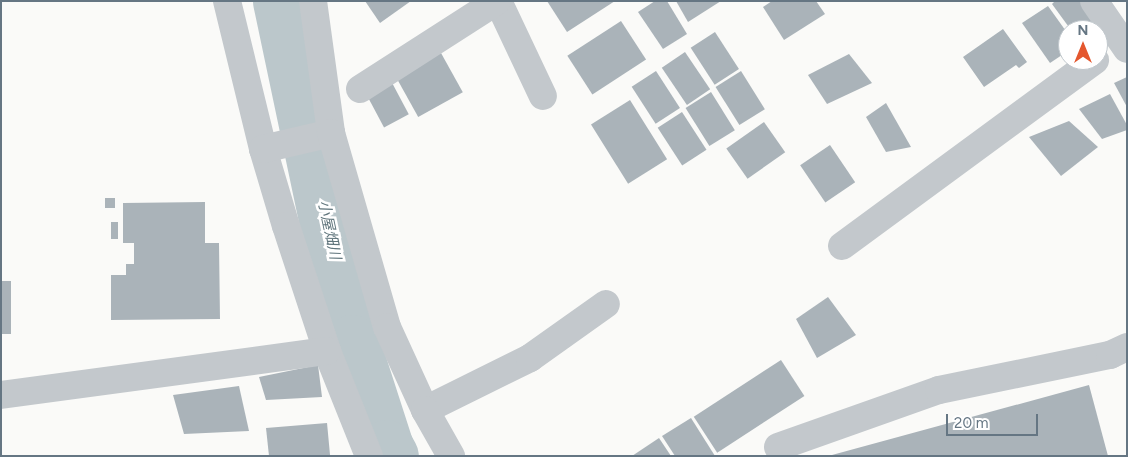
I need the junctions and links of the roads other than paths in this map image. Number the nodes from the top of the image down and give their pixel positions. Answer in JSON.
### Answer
{"nodes":[{"id":1,"x":227,"y":1,"type":"edge"},
{"id":2,"x":313,"y":1,"type":"edge"},
{"id":3,"x":498,"y":1,"type":"edge"},
{"id":4,"x":1094,"y":1,"type":"edge"},
{"id":5,"x":1124,"y":45,"type":"edge"},
{"id":6,"x":1108,"y":53,"type":"edge"},
{"id":7,"x":1082,"y":70,"type":"edge"},
{"id":8,"x":360,"y":89,"type":"dead end"},
{"id":9,"x":543,"y":96,"type":"dead end"},
{"id":10,"x":326,"y":134,"type":"junction"},
{"id":11,"x":269,"y":148,"type":"junction"},
{"id":12,"x":842,"y":246,"type":"dead end"},
{"id":13,"x":606,"y":304,"type":"dead end"},
{"id":14,"x":1127,"y":347,"type":"edge"},
{"id":15,"x":327,"y":351,"type":"junction"},
{"id":16,"x":1,"y":395,"type":"edge"},
{"id":17,"x":425,"y":410,"type":"junction"},
{"id":18,"x":778,"y":447,"type":"dead end"},
{"id":19,"x":369,"y":456,"type":"edge"},
{"id":20,"x":452,"y":456,"type":"edge"}],
"edges":[{"from":1,"to":11,"type":"street"},
{"from":2,"to":10,"type":"street"},
{"from":3,"to":8,"type":"street"},
{"from":3,"to":9,"type":"street"},
{"from":4,"to":5,"type":"street"},
{"from":5,"to":6,"type":"street"},
{"from":7,"to":12,"type":"street"},
{"from":10,"to":11,"type":"street"},
{"from":10,"to":17,"type":"street"},
{"from":11,"to":15,"type":"street"},
{"from":13,"to":17,"type":"street"},
{"from":14,"to":18,"type":"street"},
{"from":15,"to":16,"type":"street"},
{"from":15,"to":19,"type":"street"},
{"from":17,"to":20,"type":"street"}]}
